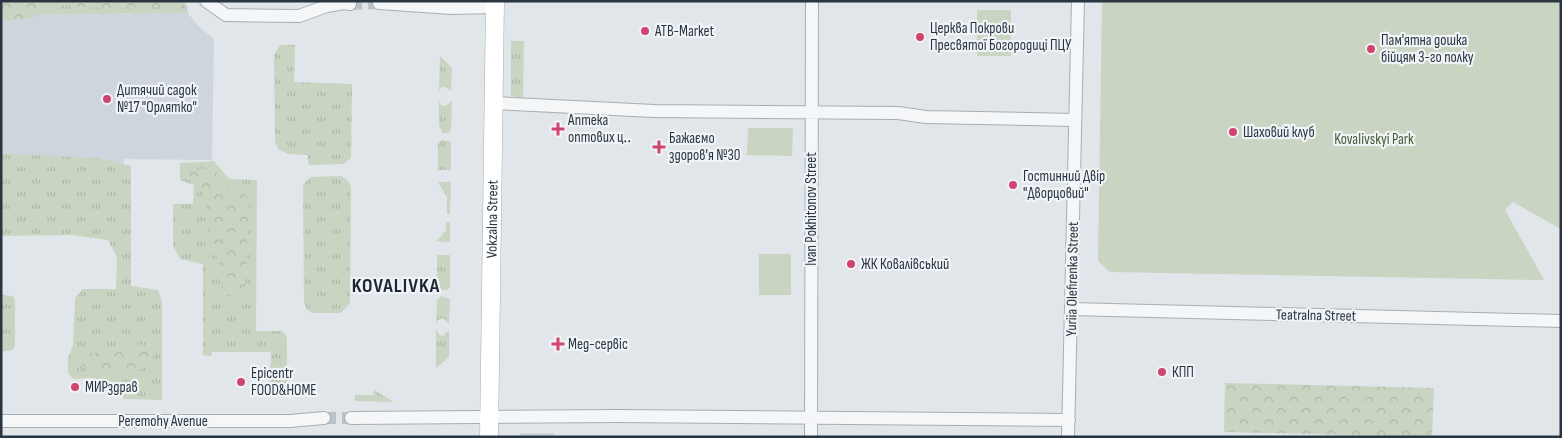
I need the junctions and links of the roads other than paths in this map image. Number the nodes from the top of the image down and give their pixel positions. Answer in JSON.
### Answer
{"nodes":[{"id":1,"x":206,"y":1,"type":"edge"},
{"id":2,"x":812,"y":1,"type":"edge"},
{"id":3,"x":1078,"y":1,"type":"edge"},
{"id":4,"x":350,"y":4,"type":"dead end"},
{"id":5,"x":379,"y":4,"type":"dead end"},
{"id":6,"x":495,"y":4,"type":"edge"},
{"id":7,"x":494,"y":103,"type":"junction"},
{"id":8,"x":812,"y":112,"type":"junction"},
{"id":9,"x":1075,"y":120,"type":"junction"},
{"id":10,"x":1071,"y":309,"type":"junction"},
{"id":11,"x":1561,"y":321,"type":"edge"},
{"id":12,"x":490,"y":417,"type":"junction"},
{"id":13,"x":324,"y":418,"type":"tunnel mouth"},
{"id":14,"x":351,"y":418,"type":"tunnel mouth"},
{"id":15,"x":811,"y":418,"type":"junction"},
{"id":16,"x":1068,"y":420,"type":"junction"},
{"id":17,"x":1,"y":421,"type":"edge"},
{"id":18,"x":489,"y":437,"type":"edge"},
{"id":19,"x":811,"y":437,"type":"edge"},
{"id":20,"x":1068,"y":437,"type":"edge"}],
"edges":[{"from":1,"to":4,"type":"street"},
{"from":2,"to":8,"type":"street","name":"Ivan Pokhitonov Street"},
{"from":3,"to":9,"type":"street","name":"Yuriia Olefirenka Street"},
{"from":5,"to":6,"type":"street"},
{"from":6,"to":7,"type":"main road","name":"Vokzalna Street"},
{"from":7,"to":8,"type":"street"},
{"from":7,"to":12,"type":"main road","name":"Vokzalna Street"},
{"from":8,"to":9,"type":"street"},
{"from":8,"to":15,"type":"street","name":"Ivan Pokhitonov Street"},
{"from":9,"to":10,"type":"street","name":"Yuriia Olefirenka Street"},
{"from":10,"to":11,"type":"street","name":"Teatralna Street"},
{"from":10,"to":16,"type":"street","name":"Yuriia Olefirenka Street"},
{"from":12,"to":14,"type":"street"},
{"from":12,"to":15,"type":"street"},
{"from":12,"to":18,"type":"main road","name":"Vokzalna Street"},
{"from":13,"to":17,"type":"street","name":"Peremohy Avenue"},
{"from":15,"to":16,"type":"street"},
{"from":15,"to":19,"type":"street","name":"Ivan Pokhitonov Street"},
{"from":16,"to":20,"type":"street","name":"Yuriia Olefirenka Street"}]}
